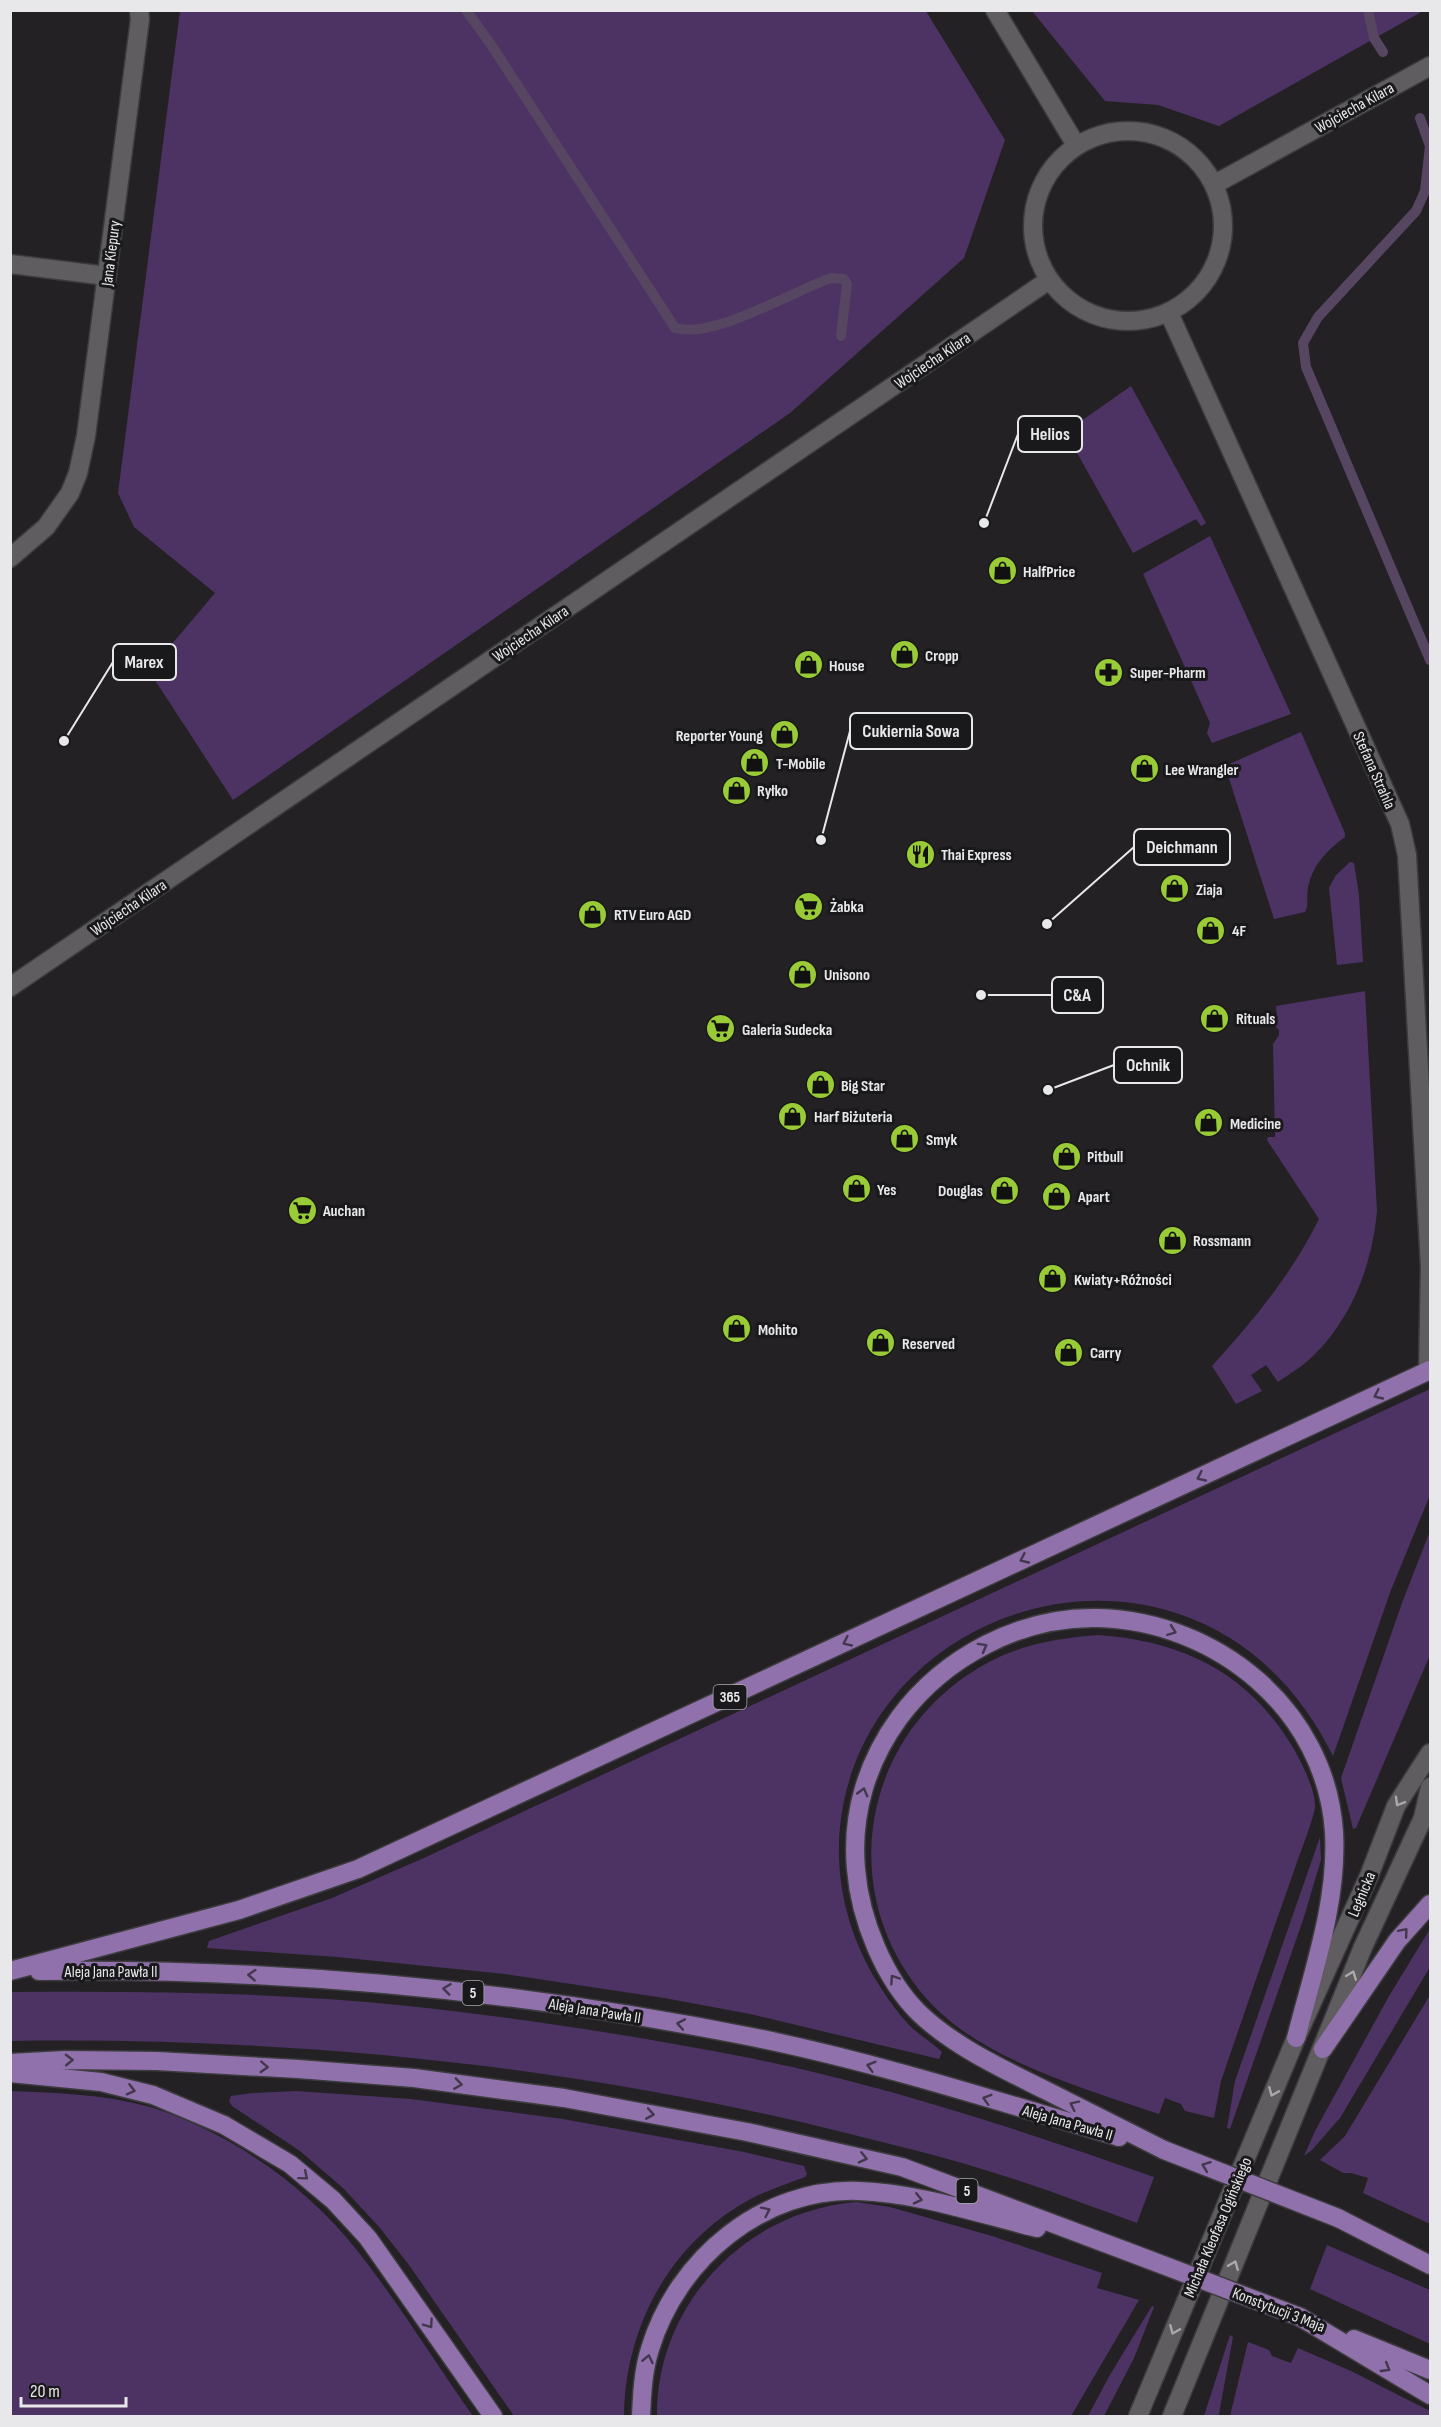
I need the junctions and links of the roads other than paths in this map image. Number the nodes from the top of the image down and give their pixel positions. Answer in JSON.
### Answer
{"nodes":[{"id":1,"x":139,"y":10,"type":"edge"},
{"id":2,"x":995,"y":10,"type":"edge"},
{"id":3,"x":1431,"y":66,"type":"edge"},
{"id":4,"x":1076,"y":145,"type":"junction"},
{"id":5,"x":1215,"y":184,"type":"junction"},
{"id":6,"x":10,"y":264,"type":"edge"},
{"id":7,"x":107,"y":276,"type":"junction"},
{"id":8,"x":1049,"y":280,"type":"junction"},
{"id":9,"x":1169,"y":313,"type":"junction"},
{"id":10,"x":10,"y":558,"type":"edge"},
{"id":11,"x":10,"y":987,"type":"edge"},
{"id":12,"x":1430,"y":1266,"type":"edge"},
{"id":13,"x":1429,"y":1370,"type":"edge"},
{"id":14,"x":1431,"y":1753,"type":"edge"},
{"id":15,"x":1431,"y":1787,"type":"edge"},
{"id":16,"x":1431,"y":1904,"type":"edge"},
{"id":17,"x":10,"y":1972,"type":"edge"},
{"id":18,"x":1296,"y":2038,"type":"junction"},
{"id":19,"x":1323,"y":2049,"type":"junction"},
{"id":20,"x":10,"y":2063,"type":"edge"},
{"id":21,"x":10,"y":2073,"type":"edge"},
{"id":22,"x":1164,"y":2150,"type":"junction"},
{"id":23,"x":1338,"y":2218,"type":"junction"},
{"id":24,"x":1431,"y":2250,"type":"edge"},
{"id":25,"x":1126,"y":2251,"type":"junction"},
{"id":26,"x":1431,"y":2265,"type":"edge"},
{"id":27,"x":1300,"y":2317,"type":"junction"},
{"id":28,"x":1431,"y":2370,"type":"edge"},
{"id":29,"x":1431,"y":2395,"type":"edge"},
{"id":30,"x":494,"y":2416,"type":"edge"},
{"id":31,"x":641,"y":2416,"type":"edge"},
{"id":32,"x":1138,"y":2416,"type":"edge"},
{"id":33,"x":1172,"y":2416,"type":"edge"}],
"edges":[{"from":1,"to":7,"type":"street","name":"Jana Kiepury"},
{"from":2,"to":4,"type":"street"},
{"from":3,"to":5,"type":"street","name":"Wojciecha Kilara"},
{"from":4,"to":5,"type":"street"},
{"from":4,"to":8,"type":"street"},
{"from":5,"to":9,"type":"street"},
{"from":6,"to":7,"type":"street"},
{"from":7,"to":10,"type":"street","name":"Jana Kiepury"},
{"from":8,"to":9,"type":"street"},
{"from":8,"to":11,"type":"street","name":"Wojciecha Kilara"},
{"from":9,"to":12,"type":"street","name":"Stefana Strahla"},
{"from":12,"to":13,"type":"street","name":"Stefana Strahla"},
{"from":13,"to":17,"type":"main road","number":"365","one_way":true},
{"from":14,"to":18,"type":"street","name":"Legnicka","one_way":true},
{"from":19,"to":15,"type":"street","name":"Legnicka","one_way":true},
{"from":19,"to":16,"type":"main road","one_way":true},
{"from":22,"to":17,"type":"main road","name":"Aleja Jana Pawła II","number":"5","one_way":true},
{"from":22,"to":18,"type":"main road","one_way":true},
{"from":18,"to":32,"type":"street","name":"Michała Kleofasa Ogińskiego","one_way":true},
{"from":33,"to":19,"type":"street","name":"Michała Kleofasa Ogińskiego","one_way":true},
{"from":20,"to":25,"type":"main road","number":"5","one_way":true},
{"from":21,"to":30,"type":"main road","one_way":true},
{"from":23,"to":22,"type":"main road","number":"5","one_way":true,"bridge":true},
{"from":23,"to":24,"type":"main road"},
{"from":23,"to":26,"type":"main road","number":"5"},
{"from":25,"to":27,"type":"main road","name":"Konstytucji 3 Maja","number":"5","bridge":true},
{"from":31,"to":25,"type":"main road","one_way":true},
{"from":27,"to":28,"type":"main road","name":"Konstytucji 3 Maja","number":"5"},
{"from":27,"to":29,"type":"main road","one_way":true}]}
